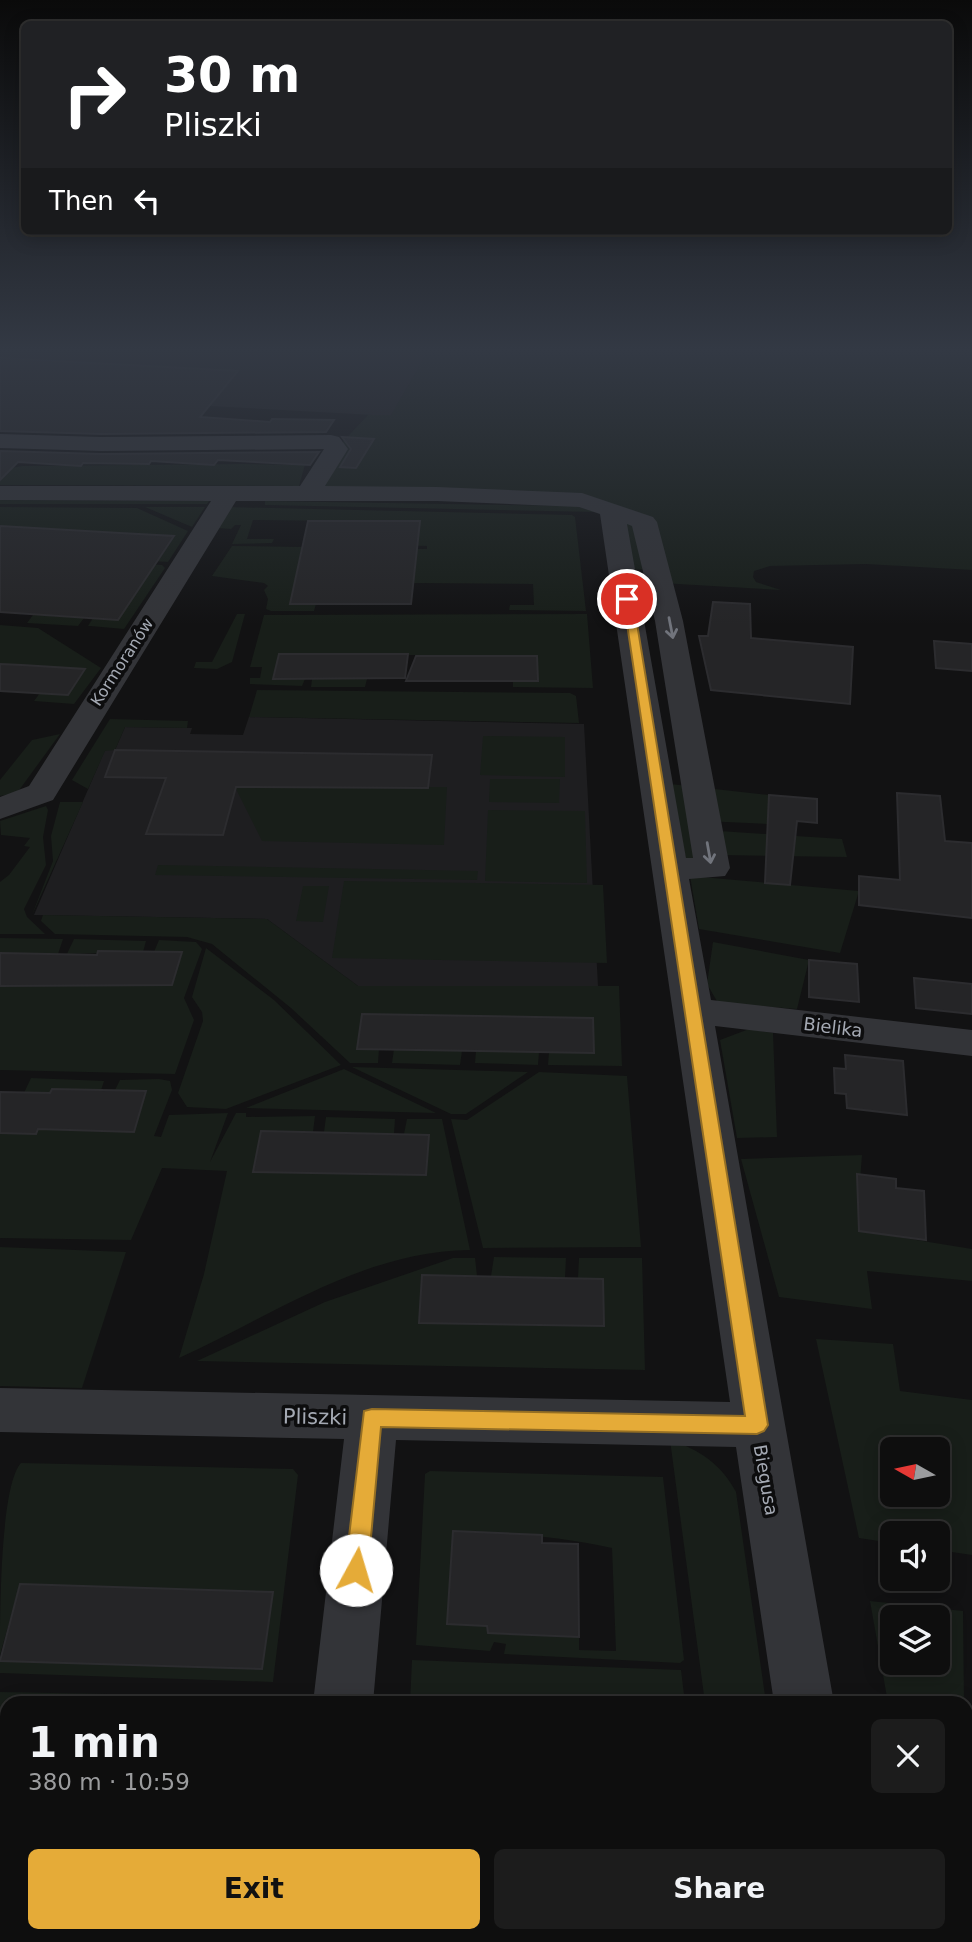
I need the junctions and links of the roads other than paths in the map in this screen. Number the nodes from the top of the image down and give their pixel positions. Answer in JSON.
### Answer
{"nodes":[{"id":1,"x":88,"y":444,"type":"edge"},
{"id":2,"x":144,"y":444,"type":"edge"},
{"id":3,"x":332,"y":444,"type":"edge"},
{"id":4,"x":0,"y":493,"type":"edge"},
{"id":5,"x":228,"y":494,"type":"junction"},
{"id":6,"x":307,"y":495,"type":"junction"},
{"id":7,"x":0,"y":809,"type":"edge"},
{"id":8,"x":694,"y":1011,"type":"junction"},
{"id":9,"x":972,"y":1044,"type":"edge"},
{"id":10,"x":0,"y":1410,"type":"edge"},
{"id":11,"x":372,"y":1418,"type":"junction"},
{"id":12,"x":757,"y":1425,"type":"junction"},
{"id":13,"x":344,"y":1696,"type":"edge"},
{"id":14,"x":803,"y":1696,"type":"edge"}],
"edges":[{"from":1,"to":2,"type":"street"},
{"from":3,"to":6,"type":"street"},
{"from":4,"to":5,"type":"street"},
{"from":5,"to":6,"type":"street"},
{"from":5,"to":7,"type":"street","name":"Kormoranów"},
{"from":6,"to":8,"type":"street","name":"Biegusa"},
{"from":8,"to":9,"type":"street","name":"Bielika"},
{"from":8,"to":12,"type":"street","name":"Biegusa"},
{"from":10,"to":11,"type":"street","name":"Pliszki"},
{"from":11,"to":12,"type":"street","name":"Pliszki"},
{"from":11,"to":13,"type":"street"},
{"from":12,"to":14,"type":"street","name":"Biegusa"}]}
